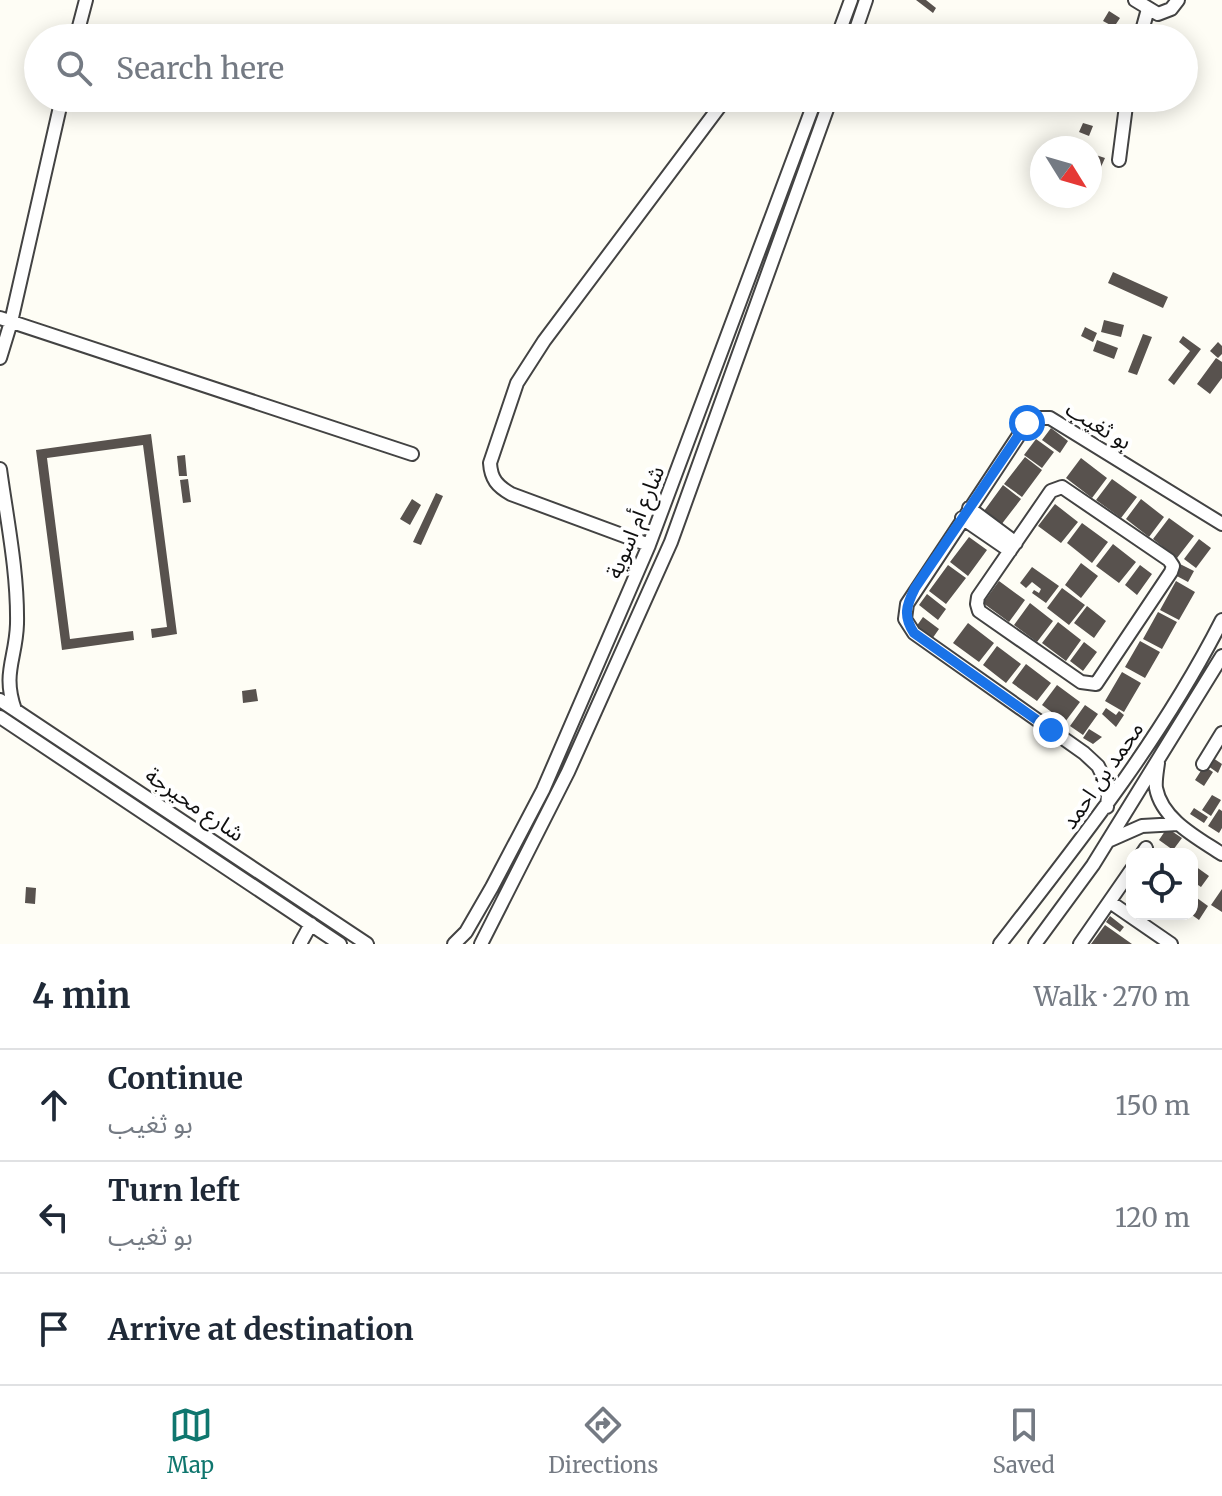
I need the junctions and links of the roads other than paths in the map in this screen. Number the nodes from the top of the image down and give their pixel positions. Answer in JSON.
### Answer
{"nodes":[{"id":1,"x":86,"y":0,"type":"edge"},
{"id":2,"x":851,"y":0,"type":"edge"},
{"id":3,"x":866,"y":0,"type":"edge"},
{"id":4,"x":1135,"y":0,"type":"edge"},
{"id":5,"x":1178,"y":0,"type":"edge"},
{"id":6,"x":1148,"y":9,"type":"junction"},
{"id":7,"x":80,"y":24,"type":"edge"},
{"id":8,"x":842,"y":24,"type":"edge"},
{"id":9,"x":858,"y":24,"type":"edge"},
{"id":10,"x":1144,"y":24,"type":"edge"},
{"id":11,"x":58,"y":112,"type":"edge"},
{"id":12,"x":716,"y":112,"type":"edge"},
{"id":13,"x":811,"y":112,"type":"edge"},
{"id":14,"x":826,"y":112,"type":"edge"},
{"id":15,"x":1125,"y":112,"type":"edge"},
{"id":16,"x":1119,"y":160,"type":"dead end"},
{"id":17,"x":6,"y":320,"type":"edge"},
{"id":18,"x":0,"y":358,"type":"edge"},
{"id":19,"x":412,"y":454,"type":"dead end"},
{"id":20,"x":0,"y":469,"type":"edge"},
{"id":21,"x":965,"y":513,"type":"junction"},
{"id":22,"x":1222,"y":524,"type":"edge"},
{"id":23,"x":649,"y":545,"type":"junction"},
{"id":24,"x":1013,"y":547,"type":"junction"},
{"id":25,"x":1222,"y":620,"type":"edge"},
{"id":26,"x":1222,"y":656,"type":"edge"},
{"id":27,"x":11,"y":662,"type":"junction"},
{"id":28,"x":0,"y":673,"type":"edge"},
{"id":29,"x":0,"y":700,"type":"edge"},
{"id":30,"x":15,"y":710,"type":"junction"},
{"id":31,"x":0,"y":717,"type":"edge"},
{"id":32,"x":1222,"y":733,"type":"edge"},
{"id":33,"x":1158,"y":762,"type":"junction"},
{"id":34,"x":1203,"y":764,"type":"dead end"},
{"id":35,"x":1107,"y":807,"type":"junction"},
{"id":36,"x":1178,"y":824,"type":"junction"},
{"id":37,"x":1108,"y":841,"type":"junction"},
{"id":38,"x":1222,"y":854,"type":"edge"},
{"id":39,"x":1126,"y":878,"type":"edge"},
{"id":40,"x":1110,"y":902,"type":"junction"},
{"id":41,"x":311,"y":924,"type":"junction"},
{"id":42,"x":300,"y":944,"type":"edge"},
{"id":43,"x":340,"y":944,"type":"edge"},
{"id":44,"x":367,"y":944,"type":"edge"},
{"id":45,"x":454,"y":944,"type":"edge"},
{"id":46,"x":481,"y":944,"type":"edge"},
{"id":47,"x":1000,"y":944,"type":"edge"},
{"id":48,"x":1035,"y":944,"type":"edge"},
{"id":49,"x":1080,"y":944,"type":"edge"},
{"id":50,"x":1171,"y":944,"type":"edge"}],
"edges":[{"from":1,"to":7,"type":"street"},
{"from":2,"to":8,"type":"street"},
{"from":3,"to":9,"type":"street"},
{"from":4,"to":6,"type":"street"},
{"from":5,"to":6,"type":"street"},
{"from":6,"to":10,"type":"street"},
{"from":11,"to":17,"type":"street"},
{"from":12,"to":23,"type":"street"},
{"from":13,"to":23,"type":"street","name":"شارع أم اسوية"},
{"from":14,"to":46,"type":"street","name":"شارع أم اسوية"},
{"from":15,"to":16,"type":"street"},
{"from":17,"to":18,"type":"street"},
{"from":17,"to":19,"type":"street"},
{"from":20,"to":27,"type":"street"},
{"from":21,"to":22,"type":"street","name":"بو ثغيب"},
{"from":21,"to":24,"type":"street"},
{"from":21,"to":35,"type":"street","name":"بو ثغيب"},
{"from":23,"to":45,"type":"street","name":"شارع أم اسوية"},
{"from":24,"to":24,"type":"street"},
{"from":25,"to":35,"type":"street","name":"محمد بن احمد"},
{"from":26,"to":33,"type":"street","name":"محمد بن احمد"},
{"from":27,"to":28,"type":"street"},
{"from":27,"to":30,"type":"street"},
{"from":29,"to":30,"type":"street","name":"شارع محيرجة"},
{"from":30,"to":44,"type":"street","name":"شارع محيرجة"},
{"from":31,"to":41,"type":"street","name":"شارع محيرجة"},
{"from":32,"to":34,"type":"street"},
{"from":33,"to":36,"type":"street"},
{"from":33,"to":37,"type":"street","name":"محمد بن احمد"},
{"from":35,"to":47,"type":"street","name":"محمد بن احمد"},
{"from":36,"to":37,"type":"street"},
{"from":36,"to":38,"type":"street"},
{"from":37,"to":48,"type":"street","name":"محمد بن احمد"},
{"from":39,"to":40,"type":"street"},
{"from":40,"to":49,"type":"street"},
{"from":40,"to":50,"type":"street"},
{"from":41,"to":42,"type":"street"},
{"from":41,"to":43,"type":"street","name":"شارع محيرجة"}]}
